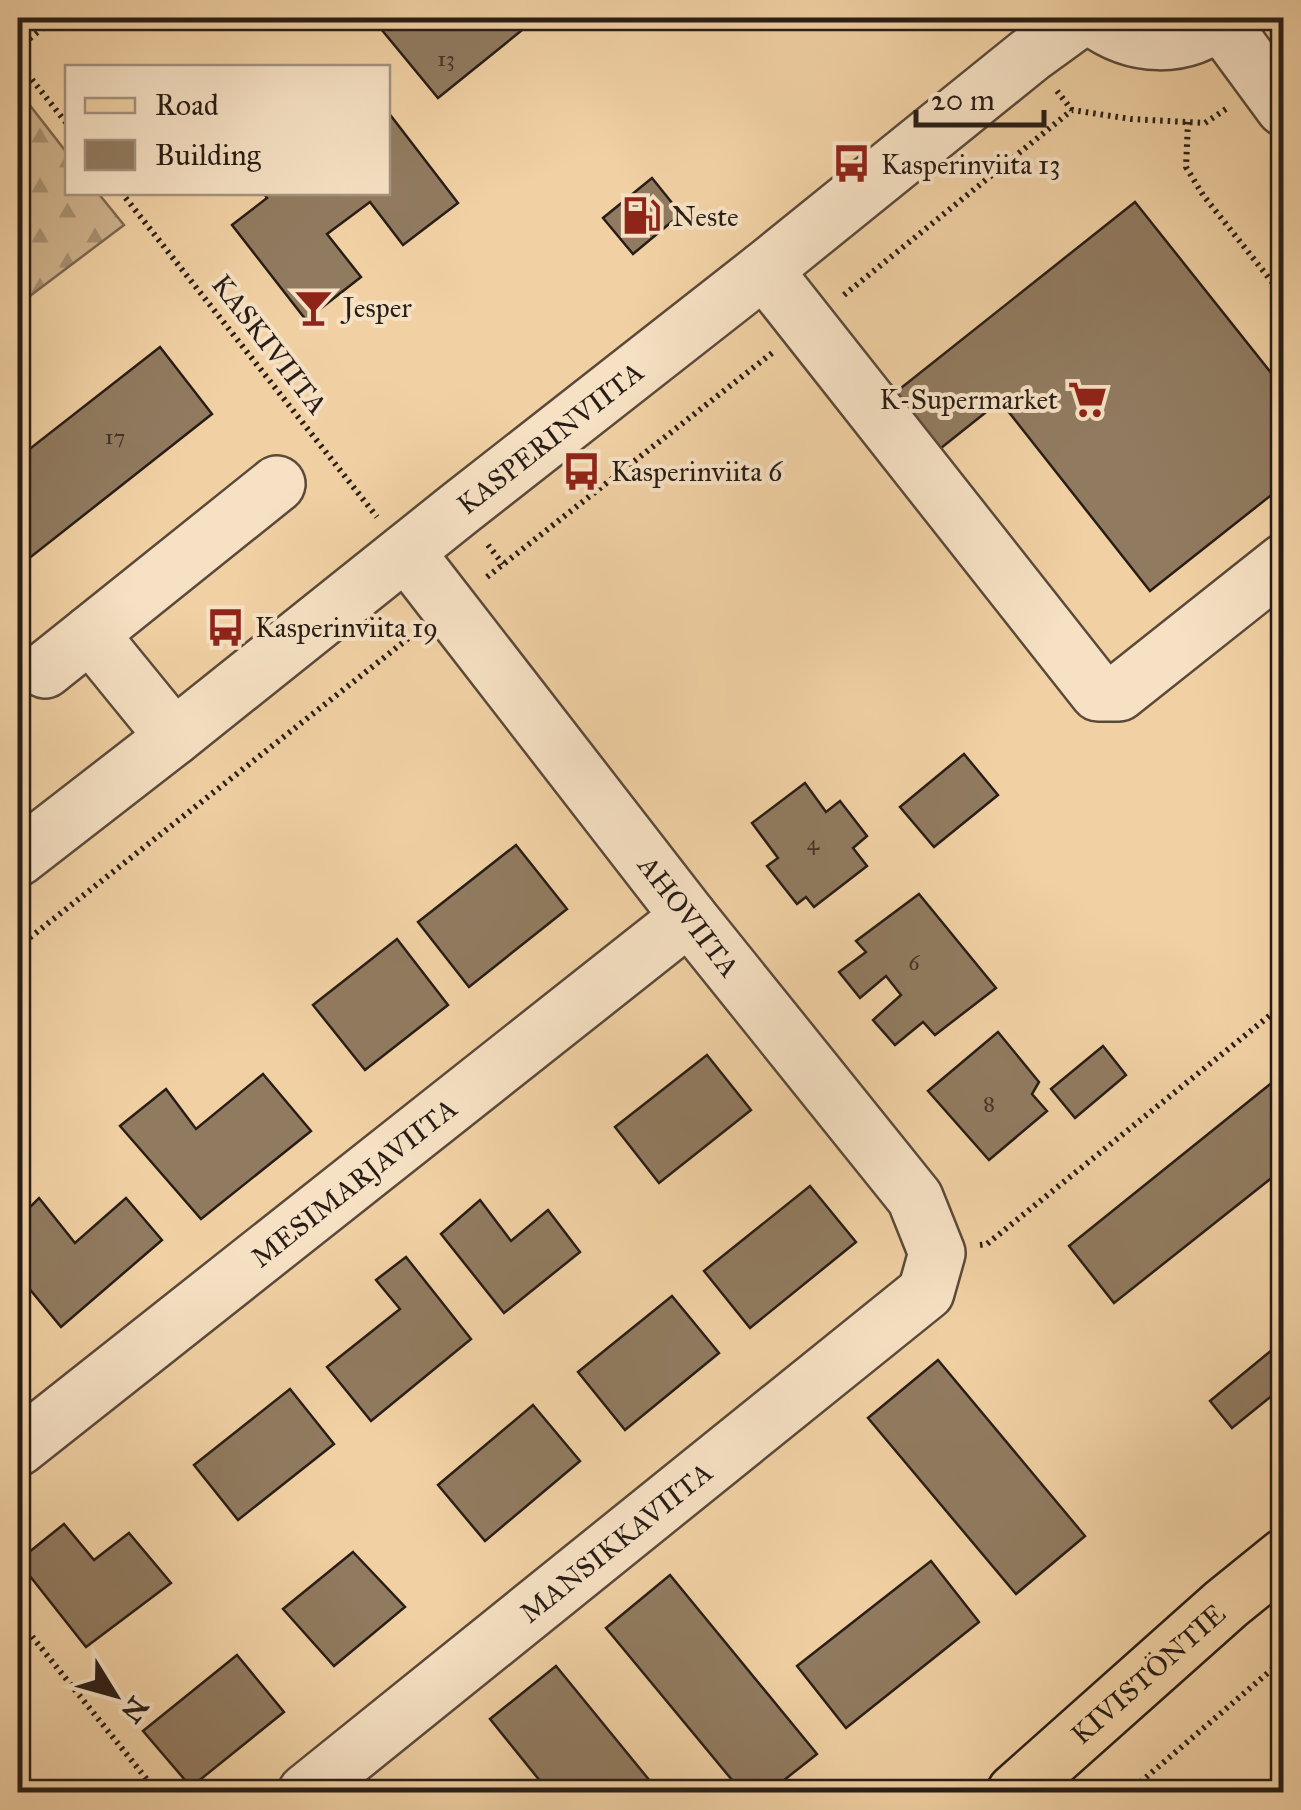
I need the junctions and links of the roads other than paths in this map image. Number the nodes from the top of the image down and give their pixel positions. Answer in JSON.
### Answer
{"nodes":[{"id":1,"x":1080,"y":18,"type":"edge"},
{"id":2,"x":1093,"y":18,"type":"edge"},
{"id":3,"x":1222,"y":19,"type":"edge"},
{"id":4,"x":1274,"y":96,"type":"edge"},
{"id":5,"x":764,"y":270,"type":"junction"},
{"id":6,"x":277,"y":484,"type":"dead end"},
{"id":7,"x":394,"y":538,"type":"junction"},
{"id":8,"x":1284,"y":562,"type":"edge"},
{"id":9,"x":90,"y":634,"type":"junction"},
{"id":10,"x":45,"y":670,"type":"dead end"},
{"id":11,"x":174,"y":738,"type":"junction"},
{"id":12,"x":18,"y":858,"type":"edge"},
{"id":13,"x":689,"y":917,"type":"junction"},
{"id":14,"x":931,"y":1272,"type":"joint"},
{"id":15,"x":18,"y":1448,"type":"edge"},
{"id":16,"x":1284,"y":1557,"type":"edge"},
{"id":17,"x":306,"y":1792,"type":"edge"},
{"id":18,"x":1016,"y":1792,"type":"edge"}],
"edges":[{"from":1,"to":5,"type":"street","name":"KASPERINVIITA"},
{"from":2,"to":3,"type":"street"},
{"from":3,"to":4,"type":"street"},
{"from":5,"to":7,"type":"street","name":"KASPERINVIITA"},
{"from":5,"to":8,"type":"street"},
{"from":6,"to":9,"type":"street"},
{"from":7,"to":11,"type":"street","name":"KASPERINVIITA"},
{"from":7,"to":13,"type":"street","name":"AHOVIITA"},
{"from":9,"to":10,"type":"street"},
{"from":9,"to":11,"type":"street"},
{"from":11,"to":12,"type":"street","name":"KASPERINVIITA"},
{"from":13,"to":14,"type":"street","name":"AHOVIITA"},
{"from":13,"to":15,"type":"street","name":"MESIMARJAVIITA"},
{"from":14,"to":17,"type":"street","name":"MANSIKKAVIITA"},
{"from":16,"to":18,"type":"main road","name":"KIVISTÖNTIE"}]}
